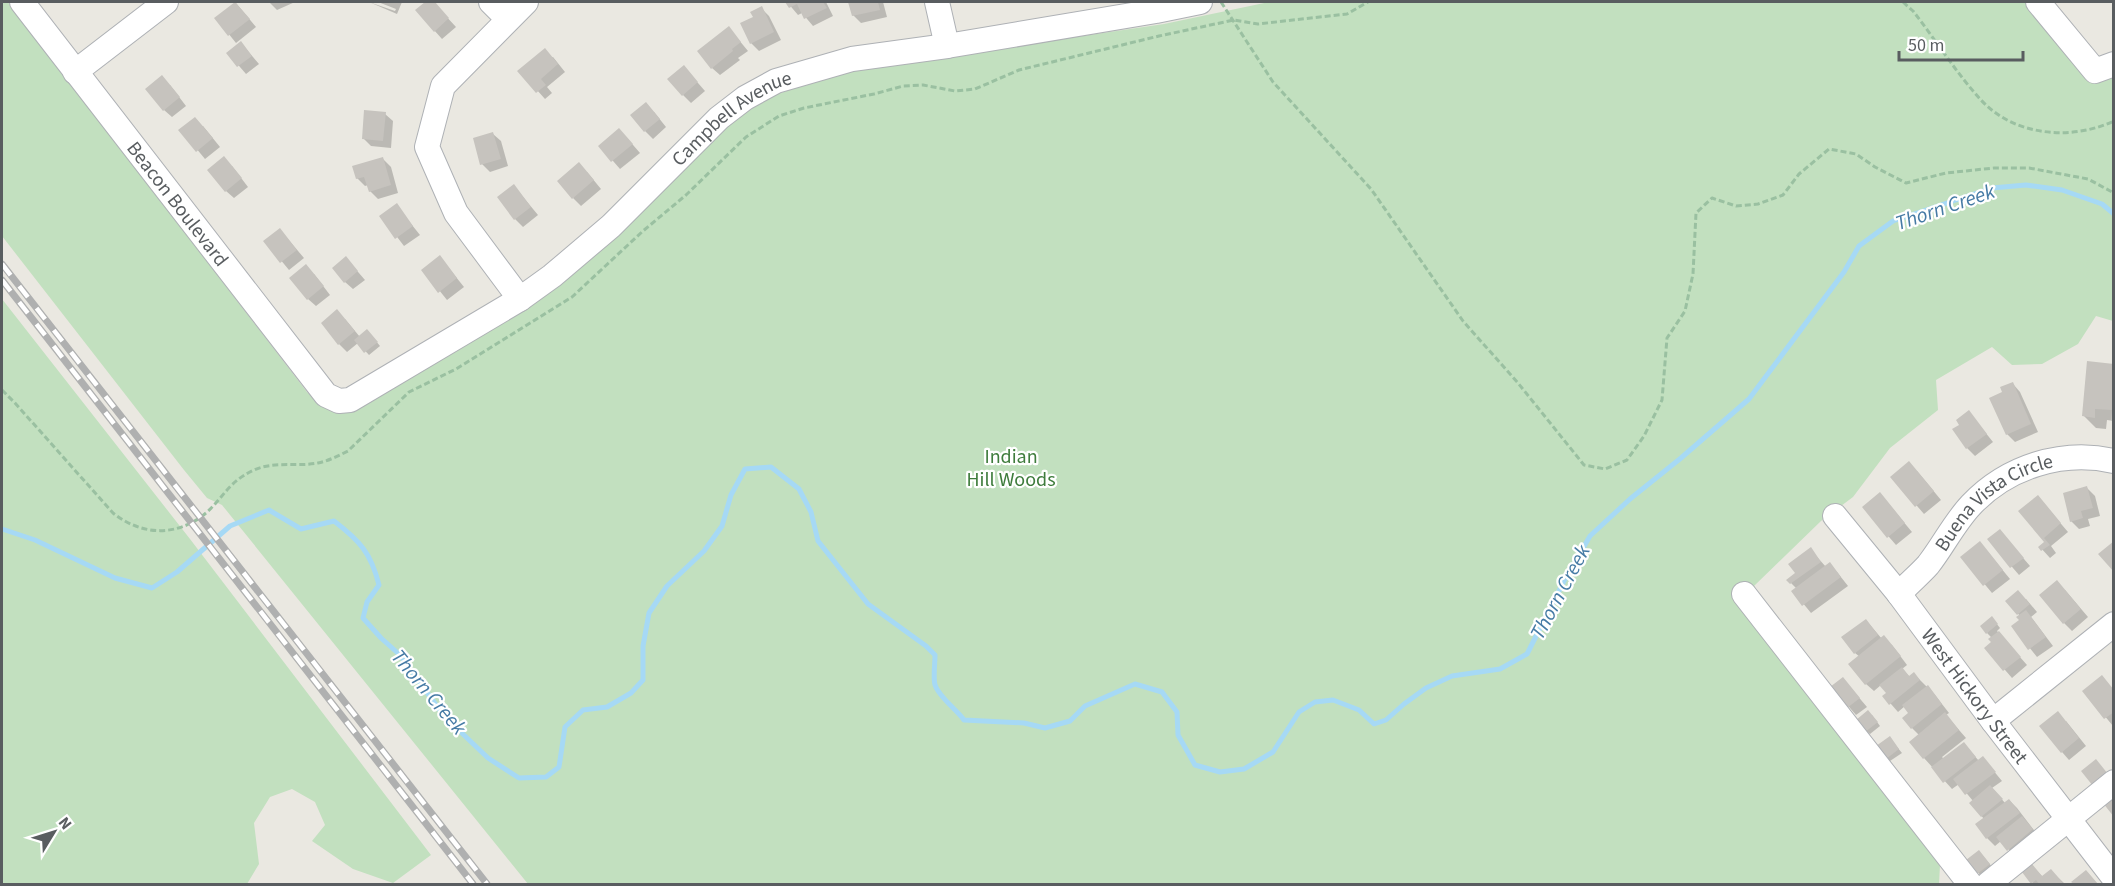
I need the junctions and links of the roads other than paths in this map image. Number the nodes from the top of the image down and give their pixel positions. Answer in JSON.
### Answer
{"nodes":[{"id":1,"x":22,"y":2,"type":"edge"},
{"id":2,"x":166,"y":2,"type":"edge"},
{"id":3,"x":491,"y":2,"type":"edge"},
{"id":4,"x":526,"y":2,"type":"edge"},
{"id":5,"x":938,"y":2,"type":"edge"},
{"id":6,"x":1200,"y":2,"type":"edge"},
{"id":7,"x":2038,"y":2,"type":"edge"},
{"id":8,"x":508,"y":19,"type":"junction"},
{"id":9,"x":947,"y":46,"type":"junction"},
{"id":10,"x":2104,"y":68,"type":"edge"},
{"id":11,"x":75,"y":72,"type":"junction"},
{"id":12,"x":520,"y":299,"type":"junction"},
{"id":13,"x":339,"y":401,"type":"joint"},
{"id":14,"x":2114,"y":461,"type":"edge"},
{"id":15,"x":1835,"y":516,"type":"dead end"},
{"id":16,"x":1744,"y":594,"type":"dead end"},
{"id":17,"x":1899,"y":594,"type":"junction"},
{"id":18,"x":2114,"y":624,"type":"edge"},
{"id":19,"x":1993,"y":721,"type":"junction"},
{"id":20,"x":2114,"y":782,"type":"edge"},
{"id":21,"x":2067,"y":819,"type":"junction"},
{"id":22,"x":2114,"y":878,"type":"edge"},
{"id":23,"x":1970,"y":885,"type":"edge"},
{"id":24,"x":1988,"y":885,"type":"edge"}],
"edges":[{"from":1,"to":11,"type":"street","name":"Beacon Boulevard"},
{"from":2,"to":11,"type":"street"},
{"from":3,"to":8,"type":"street"},
{"from":4,"to":8,"type":"street"},
{"from":5,"to":9,"type":"street"},
{"from":6,"to":9,"type":"street","name":"Campbell Avenue"},
{"from":7,"to":10,"type":"street"},
{"from":8,"to":12,"type":"street"},
{"from":9,"to":12,"type":"street","name":"Campbell Avenue"},
{"from":11,"to":13,"type":"street","name":"Beacon Boulevard"},
{"from":12,"to":13,"type":"street","name":"Campbell Avenue"},
{"from":14,"to":17,"type":"street","name":"Buena Vista Circle"},
{"from":15,"to":17,"type":"street","name":"West Hickory Street"},
{"from":16,"to":23,"type":"street"},
{"from":17,"to":19,"type":"street","name":"West Hickory Street"},
{"from":18,"to":19,"type":"street"},
{"from":19,"to":21,"type":"street","name":"West Hickory Street"},
{"from":20,"to":21,"type":"street"},
{"from":21,"to":22,"type":"street","name":"West Hickory Street"},
{"from":21,"to":24,"type":"street"}]}
